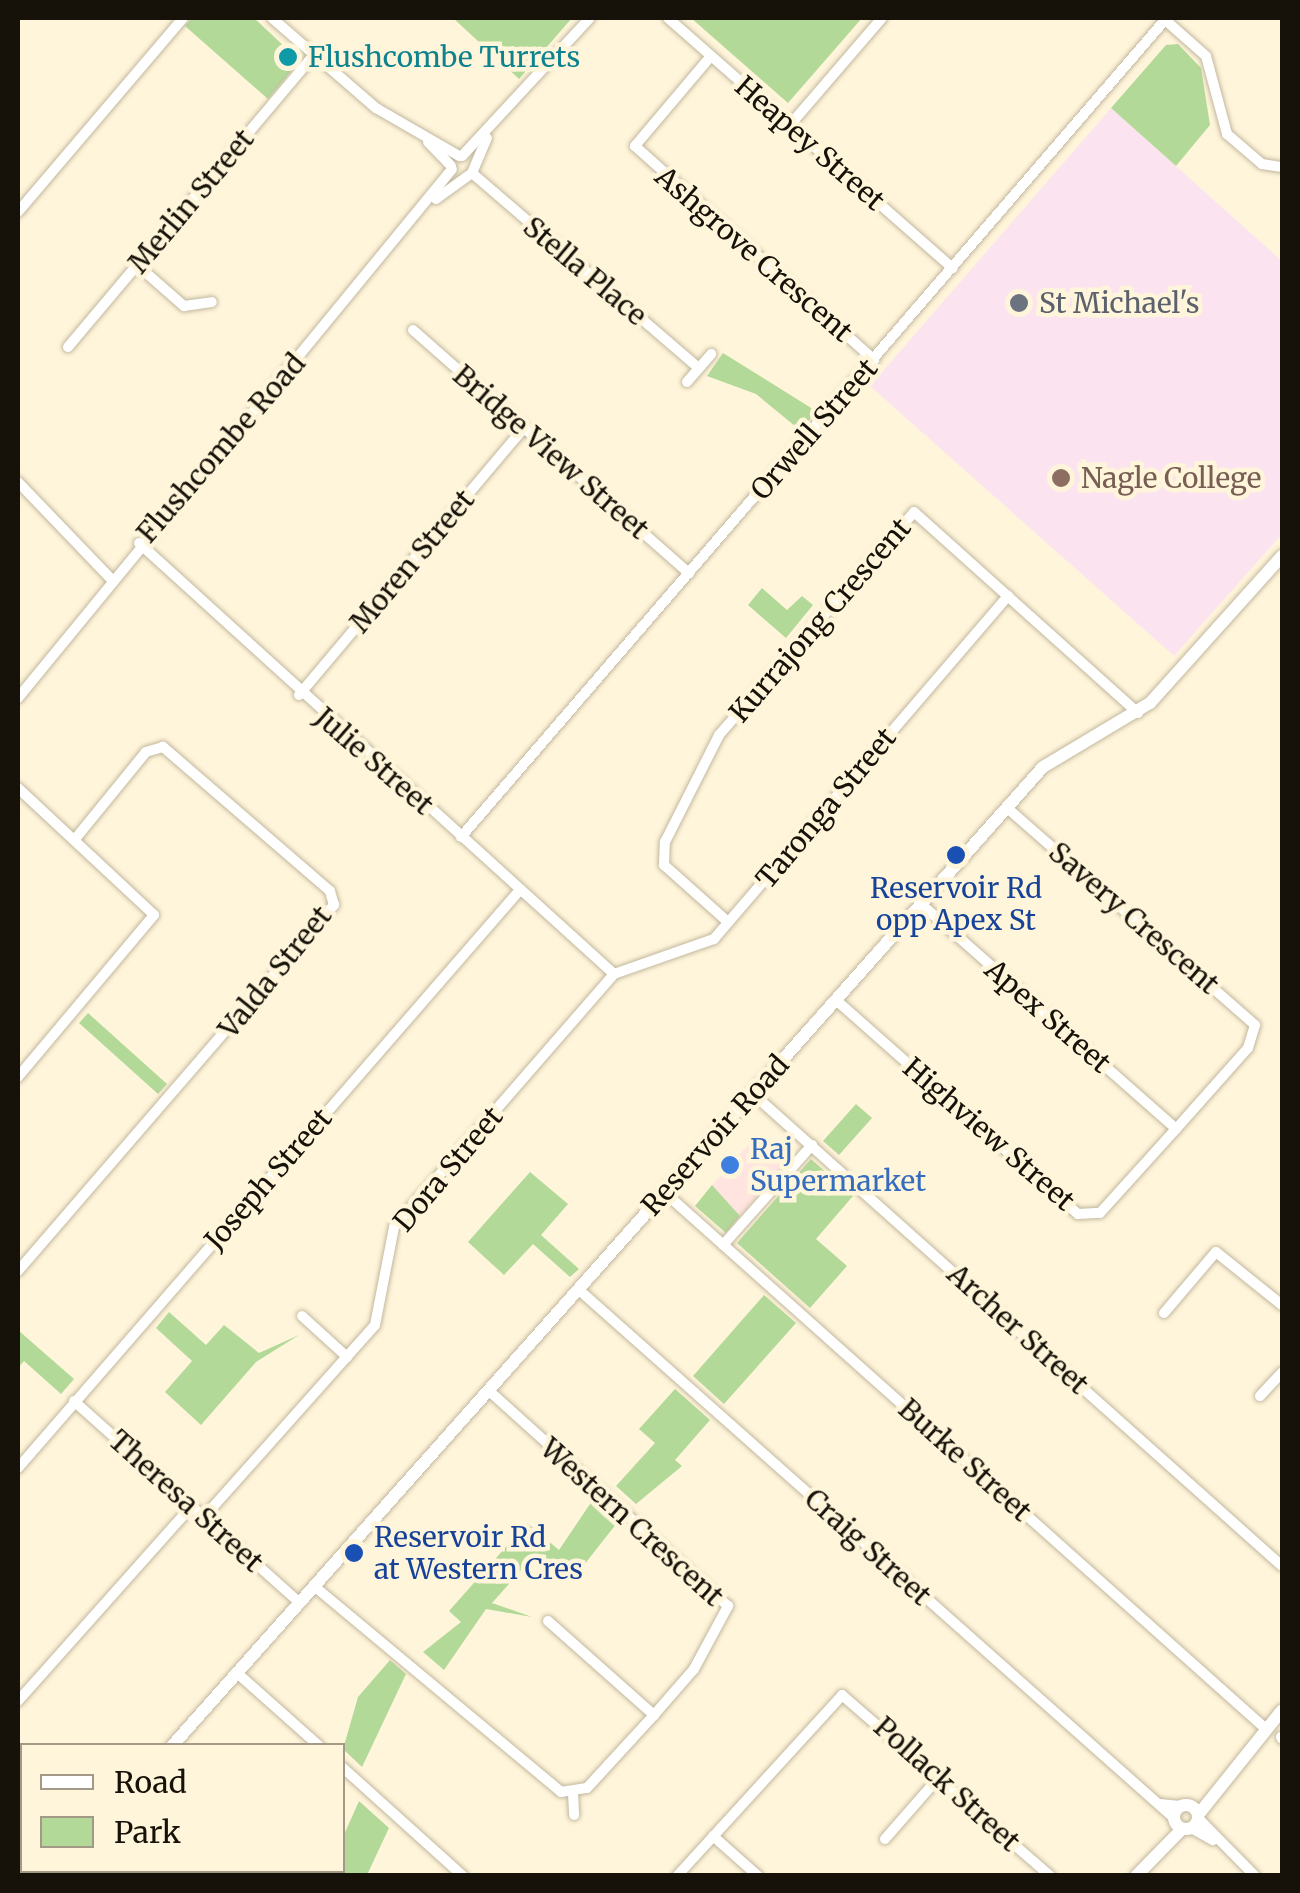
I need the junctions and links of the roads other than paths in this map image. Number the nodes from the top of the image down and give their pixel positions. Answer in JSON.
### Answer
{"nodes":[{"id":1,"x":183,"y":18,"type":"edge"},
{"id":2,"x":272,"y":18,"type":"edge"},
{"id":3,"x":590,"y":18,"type":"edge"},
{"id":4,"x":668,"y":18,"type":"edge"},
{"id":5,"x":882,"y":18,"type":"edge"},
{"id":6,"x":1164,"y":19,"type":"edge"},
{"id":7,"x":314,"y":55,"type":"junction"},
{"id":8,"x":711,"y":56,"type":"junction"},
{"id":9,"x":790,"y":125,"type":"junction"},
{"id":10,"x":489,"y":134,"type":"junction"},
{"id":11,"x":456,"y":162,"type":"junction"},
{"id":12,"x":1282,"y":168,"type":"edge"},
{"id":13,"x":470,"y":173,"type":"junction"},
{"id":14,"x":431,"y":202,"type":"junction"},
{"id":15,"x":18,"y":212,"type":"edge"},
{"id":16,"x":136,"y":264,"type":"junction"},
{"id":17,"x":953,"y":268,"type":"junction"},
{"id":18,"x":212,"y":302,"type":"dead end"},
{"id":19,"x":413,"y":330,"type":"dead end"},
{"id":20,"x":68,"y":347,"type":"dead end"},
{"id":21,"x":712,"y":354,"type":"dead end"},
{"id":22,"x":874,"y":360,"type":"junction"},
{"id":23,"x":699,"y":368,"type":"junction"},
{"id":24,"x":687,"y":382,"type":"dead end"},
{"id":25,"x":524,"y":428,"type":"junction"},
{"id":26,"x":18,"y":482,"type":"edge"},
{"id":27,"x":139,"y":544,"type":"junction"},
{"id":28,"x":1282,"y":556,"type":"edge"},
{"id":29,"x":99,"y":559,"type":"junction"},
{"id":30,"x":124,"y":562,"type":"junction"},
{"id":31,"x":689,"y":573,"type":"junction"},
{"id":32,"x":111,"y":579,"type":"junction"},
{"id":33,"x":1008,"y":596,"type":"junction"},
{"id":34,"x":299,"y":694,"type":"junction"},
{"id":35,"x":18,"y":698,"type":"edge"},
{"id":36,"x":1138,"y":713,"type":"junction"},
{"id":37,"x":18,"y":788,"type":"edge"},
{"id":38,"x":1007,"y":808,"type":"junction"},
{"id":39,"x":461,"y":837,"type":"junction"},
{"id":40,"x":76,"y":838,"type":"junction"},
{"id":41,"x":520,"y":890,"type":"junction"},
{"id":42,"x":920,"y":904,"type":"junction"},
{"id":43,"x":728,"y":922,"type":"junction"},
{"id":44,"x":614,"y":974,"type":"junction"},
{"id":45,"x":836,"y":1000,"type":"junction"},
{"id":46,"x":1256,"y":1031,"type":"joint"},
{"id":47,"x":18,"y":1077,"type":"edge"},
{"id":48,"x":752,"y":1093,"type":"junction"},
{"id":49,"x":1176,"y":1129,"type":"junction"},
{"id":50,"x":812,"y":1145,"type":"junction"},
{"id":51,"x":664,"y":1192,"type":"junction"},
{"id":52,"x":724,"y":1246,"type":"junction"},
{"id":53,"x":18,"y":1271,"type":"edge"},
{"id":54,"x":578,"y":1289,"type":"junction"},
{"id":55,"x":1282,"y":1304,"type":"edge"},
{"id":56,"x":1164,"y":1313,"type":"dead end"},
{"id":57,"x":302,"y":1316,"type":"dead end"},
{"id":58,"x":347,"y":1357,"type":"junction"},
{"id":59,"x":1282,"y":1372,"type":"edge"},
{"id":60,"x":488,"y":1390,"type":"junction"},
{"id":61,"x":1260,"y":1396,"type":"dead end"},
{"id":62,"x":74,"y":1401,"type":"junction"},
{"id":63,"x":18,"y":1468,"type":"edge"},
{"id":64,"x":192,"y":1506,"type":"junction"},
{"id":65,"x":204,"y":1517,"type":"junction"},
{"id":66,"x":1282,"y":1566,"type":"edge"},
{"id":67,"x":314,"y":1586,"type":"junction"},
{"id":68,"x":299,"y":1602,"type":"junction"},
{"id":69,"x":548,"y":1622,"type":"dead end"},
{"id":70,"x":236,"y":1672,"type":"junction"},
{"id":71,"x":18,"y":1701,"type":"edge"},
{"id":72,"x":1282,"y":1710,"type":"edge"},
{"id":73,"x":654,"y":1714,"type":"junction"},
{"id":74,"x":1266,"y":1728,"type":"junction"},
{"id":75,"x":175,"y":1743,"type":"edge"},
{"id":76,"x":315,"y":1743,"type":"edge"},
{"id":77,"x":345,"y":1770,"type":"edge"},
{"id":78,"x":939,"y":1777,"type":"junction"},
{"id":79,"x":573,"y":1793,"type":"junction"},
{"id":80,"x":574,"y":1815,"type":"dead end"},
{"id":81,"x":1185,"y":1818,"type":"junction"},
{"id":82,"x":713,"y":1836,"type":"junction"},
{"id":83,"x":884,"y":1838,"type":"dead end"},
{"id":84,"x":463,"y":1876,"type":"edge"},
{"id":85,"x":677,"y":1876,"type":"edge"},
{"id":86,"x":758,"y":1876,"type":"edge"},
{"id":87,"x":1050,"y":1876,"type":"edge"},
{"id":88,"x":1136,"y":1876,"type":"edge"},
{"id":89,"x":1255,"y":1876,"type":"edge"}],
"edges":[{"from":1,"to":15,"type":"street"},
{"from":2,"to":7,"type":"street"},
{"from":3,"to":10,"type":"street","name":"Flushcombe Road"},
{"from":4,"to":8,"type":"street","name":"Heapey Street"},
{"from":5,"to":9,"type":"street"},
{"from":6,"to":12,"type":"street"},
{"from":6,"to":17,"type":"street","name":"Orwell Street"},
{"from":7,"to":11,"type":"street"},
{"from":7,"to":16,"type":"street","name":"Merlin Street"},
{"from":8,"to":9,"type":"street","name":"Heapey Street"},
{"from":8,"to":22,"type":"street","name":"Ashgrove Crescent"},
{"from":9,"to":17,"type":"street","name":"Heapey Street"},
{"from":10,"to":11,"type":"street","name":"Flushcombe Road"},
{"from":10,"to":13,"type":"street","name":"Flushcombe Road"},
{"from":11,"to":13,"type":"street"},
{"from":11,"to":13,"type":"street"},
{"from":11,"to":14,"type":"street","name":"Flushcombe Road"},
{"from":13,"to":14,"type":"street","name":"Flushcombe Road"},
{"from":13,"to":23,"type":"street","name":"Stella Place"},
{"from":14,"to":27,"type":"street","name":"Flushcombe Road"},
{"from":16,"to":18,"type":"street"},
{"from":16,"to":20,"type":"street","name":"Merlin Street"},
{"from":17,"to":22,"type":"street","name":"Orwell Street"},
{"from":19,"to":25,"type":"street","name":"Bridge View Street"},
{"from":21,"to":23,"type":"street"},
{"from":22,"to":31,"type":"street","name":"Orwell Street"},
{"from":23,"to":24,"type":"street"},
{"from":25,"to":31,"type":"street","name":"Bridge View Street"},
{"from":25,"to":34,"type":"street","name":"Moren Street"},
{"from":26,"to":29,"type":"street"},
{"from":27,"to":30,"type":"street","name":"Flushcombe Road"},
{"from":27,"to":34,"type":"street","name":"Julie Street"},
{"from":28,"to":36,"type":"main road","name":"Reservoir Road"},
{"from":29,"to":30,"type":"street"},
{"from":29,"to":32,"type":"street"},
{"from":30,"to":32,"type":"street","name":"Flushcombe Road"},
{"from":31,"to":39,"type":"street","name":"Orwell Street"},
{"from":32,"to":35,"type":"street","name":"Flushcombe Road"},
{"from":33,"to":36,"type":"street","name":"Kurrajong Crescent"},
{"from":33,"to":43,"type":"street","name":"Taronga Street"},
{"from":33,"to":43,"type":"street","name":"Kurrajong Crescent"},
{"from":34,"to":39,"type":"street","name":"Julie Street"},
{"from":36,"to":38,"type":"main road","name":"Reservoir Road"},
{"from":37,"to":40,"type":"street"},
{"from":38,"to":42,"type":"main road","name":"Reservoir Road"},
{"from":38,"to":46,"type":"street","name":"Savery Crescent"},
{"from":39,"to":41,"type":"street","name":"Julie Street"},
{"from":40,"to":47,"type":"street"},
{"from":40,"to":53,"type":"street","name":"Valda Street"},
{"from":41,"to":44,"type":"street","name":"Julie Street"},
{"from":41,"to":62,"type":"street","name":"Joseph Street"},
{"from":42,"to":45,"type":"main road","name":"Reservoir Road"},
{"from":42,"to":49,"type":"street","name":"Apex Street"},
{"from":43,"to":44,"type":"street","name":"Taronga Street"},
{"from":44,"to":58,"type":"street","name":"Dora Street"},
{"from":45,"to":48,"type":"main road","name":"Reservoir Road"},
{"from":45,"to":49,"type":"street","name":"Highview Street"},
{"from":46,"to":49,"type":"street","name":"Highview Street"},
{"from":48,"to":50,"type":"street","name":"Archer Street"},
{"from":48,"to":51,"type":"main road","name":"Reservoir Road"},
{"from":50,"to":52,"type":"street"},
{"from":50,"to":66,"type":"street","name":"Archer Street"},
{"from":51,"to":52,"type":"street","name":"Burke Street"},
{"from":51,"to":54,"type":"main road","name":"Reservoir Road"},
{"from":52,"to":74,"type":"street","name":"Burke Street"},
{"from":54,"to":60,"type":"main road","name":"Reservoir Road"},
{"from":54,"to":81,"type":"street","name":"Craig Street"},
{"from":55,"to":56,"type":"street"},
{"from":57,"to":58,"type":"street"},
{"from":58,"to":65,"type":"street","name":"Dora Street"},
{"from":59,"to":61,"type":"street"},
{"from":60,"to":67,"type":"main road","name":"Reservoir Road"},
{"from":60,"to":73,"type":"street","name":"Western Crescent"},
{"from":62,"to":63,"type":"street","name":"Joseph Street"},
{"from":62,"to":64,"type":"street","name":"Theresa Street"},
{"from":64,"to":65,"type":"street","name":"Theresa Street"},
{"from":64,"to":71,"type":"street"},
{"from":65,"to":68,"type":"street","name":"Theresa Street"},
{"from":67,"to":68,"type":"main road","name":"Reservoir Road"},
{"from":67,"to":79,"type":"street"},
{"from":68,"to":70,"type":"main road","name":"Reservoir Road"},
{"from":69,"to":73,"type":"street"},
{"from":70,"to":75,"type":"main road","name":"Reservoir Road"},
{"from":70,"to":76,"type":"street"},
{"from":72,"to":74,"type":"main road"},
{"from":73,"to":79,"type":"street","name":"Western Crescent"},
{"from":74,"to":81,"type":"main road"},
{"from":77,"to":84,"type":"street"},
{"from":78,"to":82,"type":"street","name":"Pollack Street"},
{"from":78,"to":83,"type":"street"},
{"from":78,"to":87,"type":"street","name":"Pollack Street"},
{"from":79,"to":80,"type":"street"},
{"from":81,"to":88,"type":"main road"},
{"from":81,"to":89,"type":"street"},
{"from":82,"to":85,"type":"street"},
{"from":82,"to":86,"type":"street"}]}
